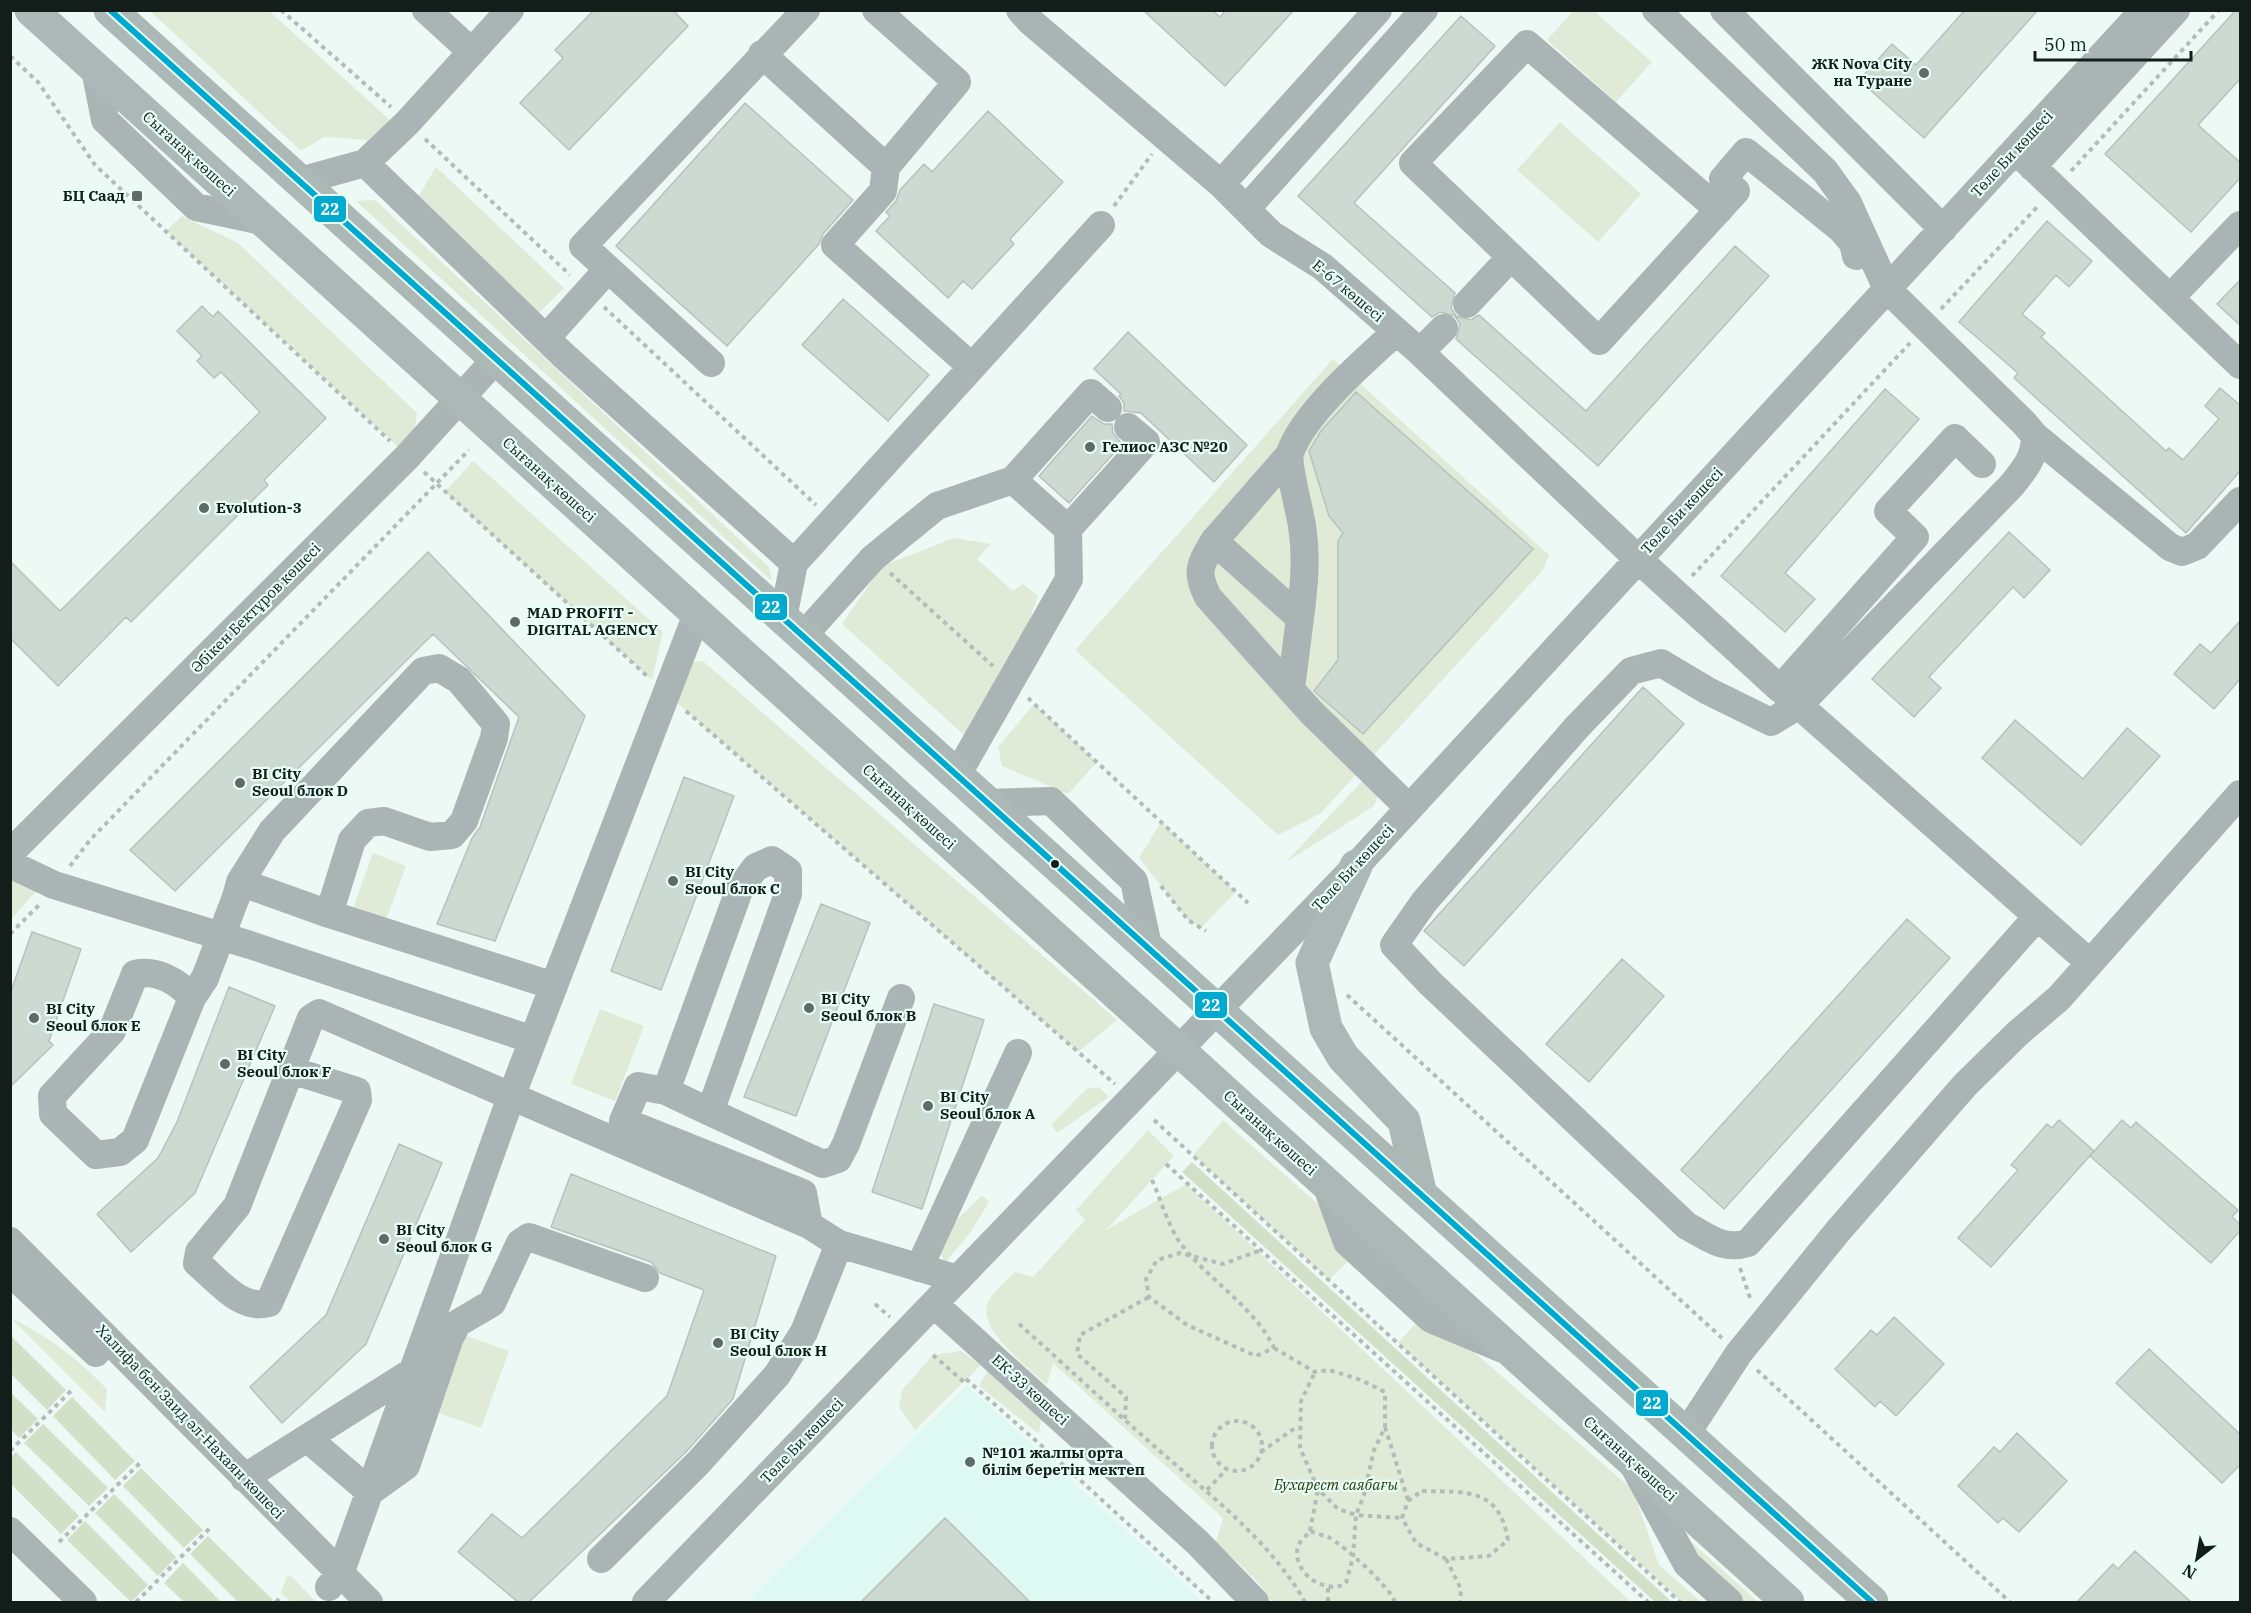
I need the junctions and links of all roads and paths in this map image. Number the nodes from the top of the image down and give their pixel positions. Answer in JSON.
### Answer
{"nodes":[{"id":1,"x":110,"y":10,"type":"edge"},
{"id":2,"x":281,"y":10,"type":"edge"},
{"id":3,"x":426,"y":10,"type":"edge"},
{"id":4,"x":510,"y":10,"type":"edge"},
{"id":5,"x":806,"y":10,"type":"edge"},
{"id":6,"x":876,"y":10,"type":"edge"},
{"id":7,"x":1020,"y":10,"type":"edge"},
{"id":8,"x":1378,"y":10,"type":"edge"},
{"id":9,"x":1424,"y":10,"type":"edge"},
{"id":10,"x":1656,"y":10,"type":"edge"},
{"id":11,"x":1724,"y":10,"type":"edge"},
{"id":12,"x":2144,"y":10,"type":"edge"},
{"id":13,"x":2176,"y":10,"type":"edge"},
{"id":14,"x":2219,"y":10,"type":"edge"},
{"id":15,"x":32,"y":12,"type":"edge"},
{"id":16,"x":472,"y":52,"type":"junction"},
{"id":17,"x":762,"y":54,"type":"junction"},
{"id":18,"x":10,"y":56,"type":"edge"},
{"id":19,"x":407,"y":123,"type":"junction"},
{"id":20,"x":1165,"y":137,"type":"junction"},
{"id":21,"x":2024,"y":159,"type":"junction"},
{"id":22,"x":365,"y":163,"type":"junction"},
{"id":23,"x":886,"y":166,"type":"junction"},
{"id":24,"x":300,"y":181,"type":"junction"},
{"id":25,"x":1221,"y":184,"type":"junction"},
{"id":26,"x":2055,"y":188,"type":"junction"},
{"id":27,"x":1245,"y":209,"type":"junction"},
{"id":28,"x":1719,"y":210,"type":"junction"},
{"id":29,"x":1101,"y":225,"type":"joint"},
{"id":30,"x":2241,"y":225,"type":"edge"},
{"id":31,"x":1943,"y":229,"type":"junction"},
{"id":32,"x":1511,"y":257,"type":"junction"},
{"id":33,"x":607,"y":270,"type":"junction"},
{"id":34,"x":588,"y":292,"type":"junction"},
{"id":35,"x":1880,"y":296,"type":"junction"},
{"id":36,"x":2171,"y":297,"type":"junction"},
{"id":37,"x":1467,"y":304,"type":"dead end"},
{"id":38,"x":1925,"y":326,"type":"junction"},
{"id":39,"x":1444,"y":328,"type":"dead end"},
{"id":40,"x":1396,"y":332,"type":"junction"},
{"id":41,"x":547,"y":337,"type":"junction"},
{"id":42,"x":1420,"y":352,"type":"junction"},
{"id":43,"x":496,"y":359,"type":"junction"},
{"id":44,"x":711,"y":363,"type":"dead end"},
{"id":45,"x":2241,"y":365,"type":"edge"},
{"id":46,"x":972,"y":367,"type":"junction"},
{"id":47,"x":459,"y":399,"type":"junction"},
{"id":48,"x":2035,"y":436,"type":"junction"},
{"id":49,"x":393,"y":443,"type":"dead end"},
{"id":50,"x":469,"y":450,"type":"dead end"},
{"id":51,"x":1289,"y":455,"type":"junction"},
{"id":52,"x":1982,"y":464,"type":"dead end"},
{"id":53,"x":417,"y":466,"type":"dead end"},
{"id":54,"x":1013,"y":480,"type":"junction"},
{"id":55,"x":437,"y":484,"type":"junction"},
{"id":56,"x":2241,"y":501,"type":"edge"},
{"id":57,"x":832,"y":520,"type":"junction"},
{"id":58,"x":1068,"y":529,"type":"junction"},
{"id":59,"x":1214,"y":541,"type":"junction"},
{"id":60,"x":873,"y":558,"type":"junction"},
{"id":61,"x":1638,"y":559,"type":"junction"},
{"id":62,"x":794,"y":563,"type":"junction"},
{"id":63,"x":1675,"y":594,"type":"junction"},
{"id":64,"x":697,"y":614,"type":"junction"},
{"id":65,"x":1300,"y":618,"type":"junction"},
{"id":66,"x":793,"y":627,"type":"junction"},
{"id":67,"x":1011,"y":682,"type":"junction"},
{"id":68,"x":1291,"y":688,"type":"junction"},
{"id":69,"x":668,"y":695,"type":"junction"},
{"id":70,"x":1789,"y":697,"type":"junction"},
{"id":71,"x":957,"y":775,"type":"junction"},
{"id":72,"x":2241,"y":794,"type":"edge"},
{"id":73,"x":989,"y":803,"type":"junction"},
{"id":74,"x":1409,"y":808,"type":"junction"},
{"id":75,"x":10,"y":853,"type":"edge"},
{"id":76,"x":10,"y":864,"type":"edge"},
{"id":77,"x":1356,"y":866,"type":"junction"},
{"id":78,"x":54,"y":885,"type":"junction"},
{"id":79,"x":1160,"y":885,"type":"dead end"},
{"id":80,"x":238,"y":889,"type":"junction"},
{"id":81,"x":1248,"y":903,"type":"dead end"},
{"id":82,"x":330,"y":914,"type":"junction"},
{"id":83,"x":2037,"y":917,"type":"junction"},
{"id":84,"x":1206,"y":931,"type":"dead end"},
{"id":85,"x":10,"y":934,"type":"edge"},
{"id":86,"x":1148,"y":946,"type":"junction"},
{"id":87,"x":2090,"y":963,"type":"junction"},
{"id":88,"x":555,"y":986,"type":"junction"},
{"id":89,"x":199,"y":988,"type":"junction"},
{"id":90,"x":1340,"y":988,"type":"dead end"},
{"id":91,"x":901,"y":998,"type":"dead end"},
{"id":92,"x":1217,"y":1009,"type":"junction"},
{"id":93,"x":533,"y":1040,"type":"junction"},
{"id":94,"x":1178,"y":1050,"type":"junction"},
{"id":95,"x":1018,"y":1053,"type":"dead end"},
{"id":96,"x":291,"y":1070,"type":"junction"},
{"id":97,"x":1121,"y":1089,"type":"dead end"},
{"id":98,"x":666,"y":1091,"type":"junction"},
{"id":99,"x":511,"y":1097,"type":"junction"},
{"id":100,"x":710,"y":1112,"type":"junction"},
{"id":101,"x":1154,"y":1120,"type":"dead end"},
{"id":102,"x":1167,"y":1164,"type":"dead end"},
{"id":103,"x":1152,"y":1180,"type":"dead end"},
{"id":104,"x":1420,"y":1191,"type":"junction"},
{"id":105,"x":809,"y":1226,"type":"junction"},
{"id":106,"x":10,"y":1241,"type":"edge"},
{"id":107,"x":839,"y":1244,"type":"junction"},
{"id":108,"x":1734,"y":1248,"type":"junction"},
{"id":109,"x":1261,"y":1250,"type":"junction"},
{"id":110,"x":1192,"y":1256,"type":"junction"},
{"id":111,"x":919,"y":1268,"type":"junction"},
{"id":112,"x":967,"y":1269,"type":"junction"},
{"id":113,"x":10,"y":1272,"type":"edge"},
{"id":114,"x":645,"y":1278,"type":"dead end"},
{"id":115,"x":1149,"y":1297,"type":"junction"},
{"id":116,"x":10,"y":1298,"type":"edge"},
{"id":117,"x":874,"y":1304,"type":"dead end"},
{"id":118,"x":934,"y":1304,"type":"junction"},
{"id":119,"x":893,"y":1320,"type":"dead end"},
{"id":120,"x":1019,"y":1324,"type":"dead end"},
{"id":121,"x":1760,"y":1327,"type":"junction"},
{"id":122,"x":85,"y":1342,"type":"junction"},
{"id":123,"x":1274,"y":1348,"type":"junction"},
{"id":124,"x":1738,"y":1353,"type":"junction"},
{"id":125,"x":933,"y":1355,"type":"dead end"},
{"id":126,"x":413,"y":1371,"type":"junction"},
{"id":127,"x":1315,"y":1372,"type":"junction"},
{"id":128,"x":72,"y":1390,"type":"dead end"},
{"id":129,"x":1125,"y":1419,"type":"junction"},
{"id":130,"x":1299,"y":1426,"type":"junction"},
{"id":131,"x":1385,"y":1427,"type":"junction"},
{"id":132,"x":1686,"y":1434,"type":"junction"},
{"id":133,"x":307,"y":1438,"type":"junction"},
{"id":134,"x":10,"y":1451,"type":"edge"},
{"id":135,"x":1261,"y":1452,"type":"junction"},
{"id":136,"x":1629,"y":1458,"type":"junction"},
{"id":137,"x":142,"y":1461,"type":"dead end"},
{"id":138,"x":1227,"y":1469,"type":"junction"},
{"id":139,"x":244,"y":1478,"type":"junction"},
{"id":140,"x":1318,"y":1489,"type":"junction"},
{"id":141,"x":1207,"y":1490,"type":"junction"},
{"id":142,"x":370,"y":1492,"type":"junction"},
{"id":143,"x":1408,"y":1501,"type":"junction"},
{"id":144,"x":1356,"y":1515,"type":"junction"},
{"id":145,"x":1402,"y":1518,"type":"junction"},
{"id":146,"x":210,"y":1528,"type":"dead end"},
{"id":147,"x":10,"y":1531,"type":"edge"},
{"id":148,"x":1310,"y":1531,"type":"junction"},
{"id":149,"x":58,"y":1542,"type":"dead end"},
{"id":150,"x":1353,"y":1557,"type":"junction"},
{"id":151,"x":601,"y":1559,"type":"dead end"},
{"id":152,"x":1446,"y":1559,"type":"junction"},
{"id":153,"x":1328,"y":1588,"type":"junction"},
{"id":154,"x":344,"y":1595,"type":"edge"},
{"id":155,"x":280,"y":1598,"type":"dead end"},
{"id":156,"x":83,"y":1602,"type":"edge"},
{"id":157,"x":136,"y":1602,"type":"edge"},
{"id":158,"x":276,"y":1602,"type":"edge"},
{"id":159,"x":646,"y":1602,"type":"edge"},
{"id":160,"x":1213,"y":1602,"type":"edge"},
{"id":161,"x":1255,"y":1602,"type":"edge"},
{"id":162,"x":1305,"y":1602,"type":"edge"},
{"id":163,"x":1328,"y":1602,"type":"edge"},
{"id":164,"x":1395,"y":1602,"type":"edge"},
{"id":165,"x":1460,"y":1602,"type":"edge"},
{"id":166,"x":1648,"y":1602,"type":"edge"},
{"id":167,"x":1680,"y":1602,"type":"edge"},
{"id":168,"x":1729,"y":1602,"type":"edge"},
{"id":169,"x":1788,"y":1602,"type":"edge"},
{"id":170,"x":1872,"y":1602,"type":"edge"},
{"id":171,"x":2010,"y":1602,"type":"edge"}],
"edges":[{"from":1,"to":24,"type":"main road"},
{"from":2,"to":19,"type":"path"},
{"from":3,"to":16,"type":"street"},
{"from":4,"to":16,"type":"street"},
{"from":5,"to":17,"type":"street"},
{"from":6,"to":23,"type":"street"},
{"from":7,"to":20,"type":"street","name":"Е-67 көшесі"},
{"from":8,"to":25,"type":"street"},
{"from":9,"to":27,"type":"street"},
{"from":10,"to":35,"type":"street"},
{"from":11,"to":31,"type":"street"},
{"from":12,"to":21,"type":"street","name":"Төле Би көшесі"},
{"from":13,"to":21,"type":"street"},
{"from":14,"to":26,"type":"path"},
{"from":15,"to":47,"type":"main road","name":"Сығанақ көшесі"},
{"from":16,"to":19,"type":"street"},
{"from":17,"to":23,"type":"street"},
{"from":17,"to":33,"type":"street"},
{"from":18,"to":49,"type":"path"},
{"from":19,"to":22,"type":"street"},
{"from":19,"to":34,"type":"path"},
{"from":20,"to":25,"type":"street","name":"Е-67 көшесі"},
{"from":20,"to":29,"type":"path"},
{"from":21,"to":26,"type":"street"},
{"from":21,"to":31,"type":"street","name":"Төле Би көшесі"},
{"from":22,"to":24,"type":"street"},
{"from":22,"to":41,"type":"street"},
{"from":23,"to":46,"type":"street"},
{"from":24,"to":43,"type":"main road"},
{"from":25,"to":27,"type":"street","name":"Е-67 көшесі"},
{"from":26,"to":36,"type":"street"},
{"from":26,"to":38,"type":"path"},
{"from":27,"to":40,"type":"street","name":"Е-67 көшесі"},
{"from":28,"to":32,"type":"street"},
{"from":28,"to":32,"type":"street"},
{"from":28,"to":35,"type":"street"},
{"from":29,"to":46,"type":"street"},
{"from":30,"to":36,"type":"street"},
{"from":31,"to":35,"type":"street","name":"Төле Би көшесі"},
{"from":32,"to":37,"type":"street"},
{"from":33,"to":34,"type":"street"},
{"from":33,"to":44,"type":"street"},
{"from":34,"to":41,"type":"street"},
{"from":34,"to":57,"type":"path"},
{"from":35,"to":38,"type":"street"},
{"from":35,"to":61,"type":"street","name":"Төле Би көшесі"},
{"from":36,"to":45,"type":"street"},
{"from":38,"to":48,"type":"street"},
{"from":38,"to":63,"type":"path"},
{"from":39,"to":42,"type":"street"},
{"from":40,"to":42,"type":"street","name":"Е-67 көшесі"},
{"from":40,"to":51,"type":"street"},
{"from":41,"to":62,"type":"street"},
{"from":42,"to":61,"type":"street","name":"Е-67 көшесі"},
{"from":43,"to":47,"type":"street","name":"Әбікен Бектұров көшесі"},
{"from":43,"to":66,"type":"main road"},
{"from":46,"to":57,"type":"street"},
{"from":47,"to":64,"type":"main road","name":"Сығанақ көшесі"},
{"from":47,"to":75,"type":"street","name":"Әбікен Бектұров көшесі"},
{"from":48,"to":56,"type":"street"},
{"from":48,"to":70,"type":"street"},
{"from":50,"to":55,"type":"path"},
{"from":51,"to":59,"type":"street"},
{"from":51,"to":65,"type":"street"},
{"from":52,"to":70,"type":"street"},
{"from":53,"to":55,"type":"path"},
{"from":54,"to":58,"type":"street"},
{"from":54,"to":58,"type":"street"},
{"from":54,"to":60,"type":"street"},
{"from":55,"to":69,"type":"path"},
{"from":55,"to":78,"type":"path"},
{"from":57,"to":62,"type":"street"},
{"from":58,"to":67,"type":"street"},
{"from":59,"to":65,"type":"street"},
{"from":59,"to":68,"type":"street"},
{"from":60,"to":66,"type":"street"},
{"from":60,"to":67,"type":"path"},
{"from":61,"to":63,"type":"street","name":"Е-67 көшесі"},
{"from":61,"to":74,"type":"street","name":"Төле Би көшесі"},
{"from":62,"to":66,"type":"street"},
{"from":63,"to":70,"type":"street","name":"Е-67 көшесі"},
{"from":64,"to":69,"type":"street"},
{"from":64,"to":94,"type":"main road","name":"Сығанақ көшесі"},
{"from":65,"to":68,"type":"street"},
{"from":66,"to":71,"type":"main road"},
{"from":67,"to":71,"type":"street"},
{"from":67,"to":81,"type":"path"},
{"from":68,"to":74,"type":"street"},
{"from":69,"to":88,"type":"street"},
{"from":69,"to":97,"type":"path"},
{"from":70,"to":83,"type":"street","name":"Е-67 көшесі"},
{"from":70,"to":108,"type":"street"},
{"from":71,"to":73,"type":"main road"},
{"from":72,"to":87,"type":"street"},
{"from":73,"to":86,"type":"main road"},
{"from":73,"to":86,"type":"street"},
{"from":74,"to":77,"type":"street","name":"Төле Би көшесі"},
{"from":76,"to":78,"type":"street"},
{"from":77,"to":92,"type":"street","name":"Төле Би көшесі"},
{"from":77,"to":104,"type":"main road"},
{"from":78,"to":85,"type":"path"},
{"from":78,"to":93,"type":"street"},
{"from":79,"to":84,"type":"path"},
{"from":80,"to":82,"type":"street"},
{"from":80,"to":82,"type":"street"},
{"from":80,"to":89,"type":"street","bridge":true},
{"from":82,"to":88,"type":"street"},
{"from":83,"to":87,"type":"street","name":"Е-67 көшесі"},
{"from":83,"to":108,"type":"street"},
{"from":86,"to":92,"type":"main road"},
{"from":87,"to":121,"type":"street"},
{"from":88,"to":93,"type":"street"},
{"from":89,"to":89,"type":"street"},
{"from":90,"to":124,"type":"path"},
{"from":91,"to":100,"type":"street"},
{"from":92,"to":94,"type":"street","name":"Төле Би көшесі"},
{"from":92,"to":104,"type":"main road"},
{"from":93,"to":99,"type":"street"},
{"from":94,"to":112,"type":"street","name":"Төле Би көшесі"},
{"from":94,"to":136,"type":"main road","name":"Сығанақ көшесі"},
{"from":95,"to":111,"type":"street"},
{"from":96,"to":96,"type":"street"},
{"from":96,"to":99,"type":"street"},
{"from":98,"to":100,"type":"street"},
{"from":98,"to":100,"type":"street"},
{"from":98,"to":105,"type":"street"},
{"from":99,"to":105,"type":"street"},
{"from":99,"to":126,"type":"street"},
{"from":101,"to":167,"type":"path"},
{"from":102,"to":109,"type":"path"},
{"from":103,"to":110,"type":"path"},
{"from":104,"to":132,"type":"main road"},
{"from":105,"to":107,"type":"street"},
{"from":106,"to":139,"type":"street","name":"Халифа бен Заид әл-Нахаян көшесі"},
{"from":107,"to":111,"type":"street"},
{"from":107,"to":151,"type":"street"},
{"from":108,"to":121,"type":"path"},
{"from":109,"to":110,"type":"path"},
{"from":109,"to":166,"type":"path"},
{"from":110,"to":115,"type":"path"},
{"from":110,"to":123,"type":"path"},
{"from":111,"to":112,"type":"street"},
{"from":112,"to":118,"type":"street","name":"Төле Би көшесі"},
{"from":113,"to":122,"type":"street","name":"Халифа бен Заид әл-Нахаян көшесі"},
{"from":114,"to":142,"type":"street"},
{"from":115,"to":123,"type":"path"},
{"from":115,"to":129,"type":"path"},
{"from":116,"to":122,"type":"street"},
{"from":117,"to":119,"type":"path"},
{"from":118,"to":159,"type":"street","name":"Төле Би көшесі"},
{"from":118,"to":161,"type":"street","name":"ЕК-33 көшесі"},
{"from":120,"to":129,"type":"path"},
{"from":121,"to":124,"type":"street"},
{"from":122,"to":154,"type":"street","name":"Халифа бен Заид әл-Нахаян көшесі"},
{"from":123,"to":127,"type":"path"},
{"from":124,"to":132,"type":"street"},
{"from":124,"to":171,"type":"path"},
{"from":125,"to":160,"type":"path"},
{"from":126,"to":133,"type":"street"},
{"from":126,"to":142,"type":"street"},
{"from":127,"to":130,"type":"path"},
{"from":127,"to":131,"type":"path"},
{"from":128,"to":134,"type":"path"},
{"from":129,"to":141,"type":"path"},
{"from":130,"to":135,"type":"path"},
{"from":130,"to":140,"type":"path"},
{"from":131,"to":143,"type":"path"},
{"from":131,"to":144,"type":"path"},
{"from":132,"to":170,"type":"main road"},
{"from":133,"to":139,"type":"street"},
{"from":133,"to":142,"type":"street"},
{"from":135,"to":138,"type":"path"},
{"from":135,"to":138,"type":"path"},
{"from":136,"to":168,"type":"street"},
{"from":136,"to":169,"type":"main road","name":"Сығанақ көшесі"},
{"from":137,"to":149,"type":"path"},
{"from":138,"to":141,"type":"path"},
{"from":139,"to":154,"type":"street","name":"Халифа бен Заид әл-Нахаян көшесі"},
{"from":140,"to":144,"type":"path"},
{"from":140,"to":148,"type":"path"},
{"from":141,"to":162,"type":"path"},
{"from":142,"to":154,"type":"street"},
{"from":143,"to":145,"type":"path"},
{"from":143,"to":152,"type":"path"},
{"from":144,"to":145,"type":"path"},
{"from":144,"to":150,"type":"path"},
{"from":145,"to":152,"type":"path"},
{"from":146,"to":157,"type":"path"},
{"from":147,"to":156,"type":"street"},
{"from":148,"to":150,"type":"path"},
{"from":148,"to":153,"type":"path"},
{"from":150,"to":153,"type":"path"},
{"from":150,"to":164,"type":"path"},
{"from":152,"to":165,"type":"path"},
{"from":153,"to":163,"type":"path"},
{"from":155,"to":158,"type":"path"}]}
